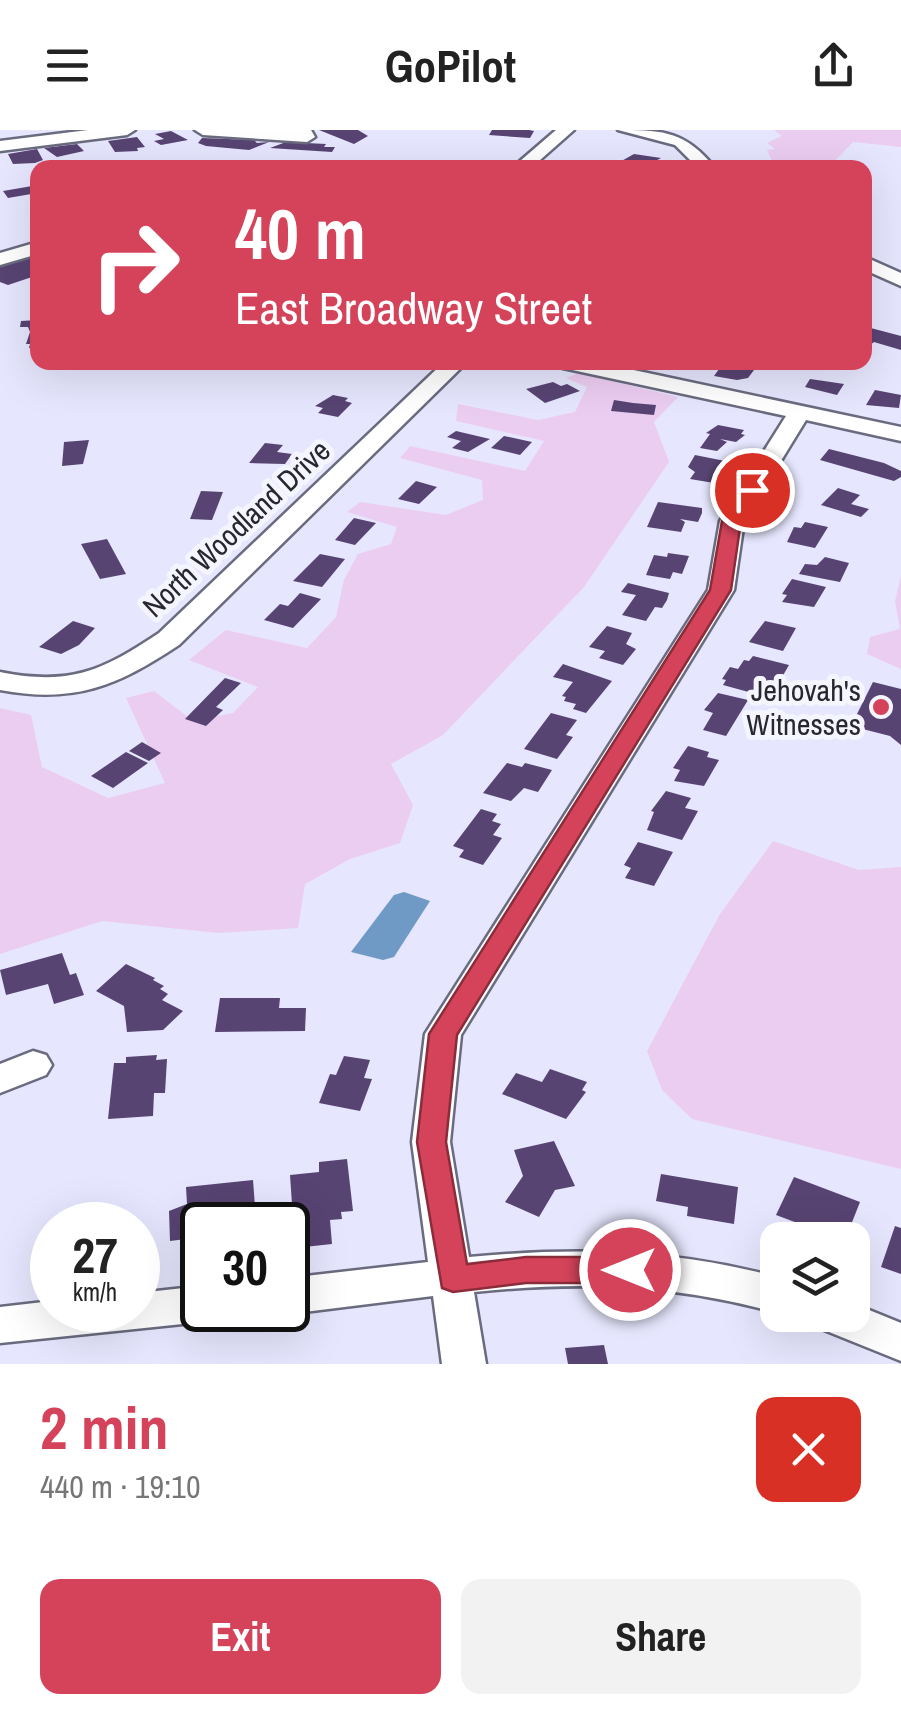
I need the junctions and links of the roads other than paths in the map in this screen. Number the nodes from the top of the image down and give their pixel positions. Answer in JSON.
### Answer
{"nodes":[{"id":1,"x":126,"y":130,"type":"edge"},
{"id":2,"x":203,"y":130,"type":"edge"},
{"id":3,"x":297,"y":130,"type":"edge"},
{"id":4,"x":566,"y":130,"type":"edge"},
{"id":5,"x":626,"y":130,"type":"edge"},
{"id":6,"x":269,"y":132,"type":"edge"},
{"id":7,"x":0,"y":146,"type":"edge"},
{"id":8,"x":530,"y":160,"type":"edge"},
{"id":9,"x":699,"y":160,"type":"edge"},
{"id":10,"x":30,"y":250,"type":"edge"},
{"id":11,"x":0,"y":259,"type":"edge"},
{"id":12,"x":872,"y":266,"type":"edge"},
{"id":13,"x":901,"y":280,"type":"edge"},
{"id":14,"x":449,"y":370,"type":"edge"},
{"id":15,"x":600,"y":370,"type":"edge"},
{"id":16,"x":799,"y":413,"type":"junction"},
{"id":17,"x":901,"y":434,"type":"edge"},
{"id":18,"x":0,"y":681,"type":"edge"},
{"id":19,"x":453,"y":1279,"type":"junction"},
{"id":20,"x":760,"y":1290,"type":"edge"},
{"id":21,"x":310,"y":1294,"type":"edge"},
{"id":22,"x":180,"y":1306,"type":"edge"},
{"id":23,"x":0,"y":1325,"type":"edge"},
{"id":24,"x":870,"y":1330,"type":"edge"},
{"id":25,"x":901,"y":1342,"type":"edge"},
{"id":26,"x":464,"y":1364,"type":"edge"}],
"edges":[{"from":1,"to":7,"type":"street"},
{"from":2,"to":6,"type":"street"},
{"from":3,"to":6,"type":"street"},
{"from":4,"to":8,"type":"street"},
{"from":5,"to":9,"type":"street"},
{"from":10,"to":11,"type":"street"},
{"from":12,"to":13,"type":"street"},
{"from":14,"to":18,"type":"street","name":"North Woodland Drive"},
{"from":15,"to":16,"type":"street"},
{"from":16,"to":17,"type":"street"},
{"from":16,"to":19,"type":"street"},
{"from":19,"to":20,"type":"street"},
{"from":19,"to":21,"type":"street"},
{"from":19,"to":26,"type":"street"},
{"from":22,"to":23,"type":"street"},
{"from":24,"to":25,"type":"street"}]}
